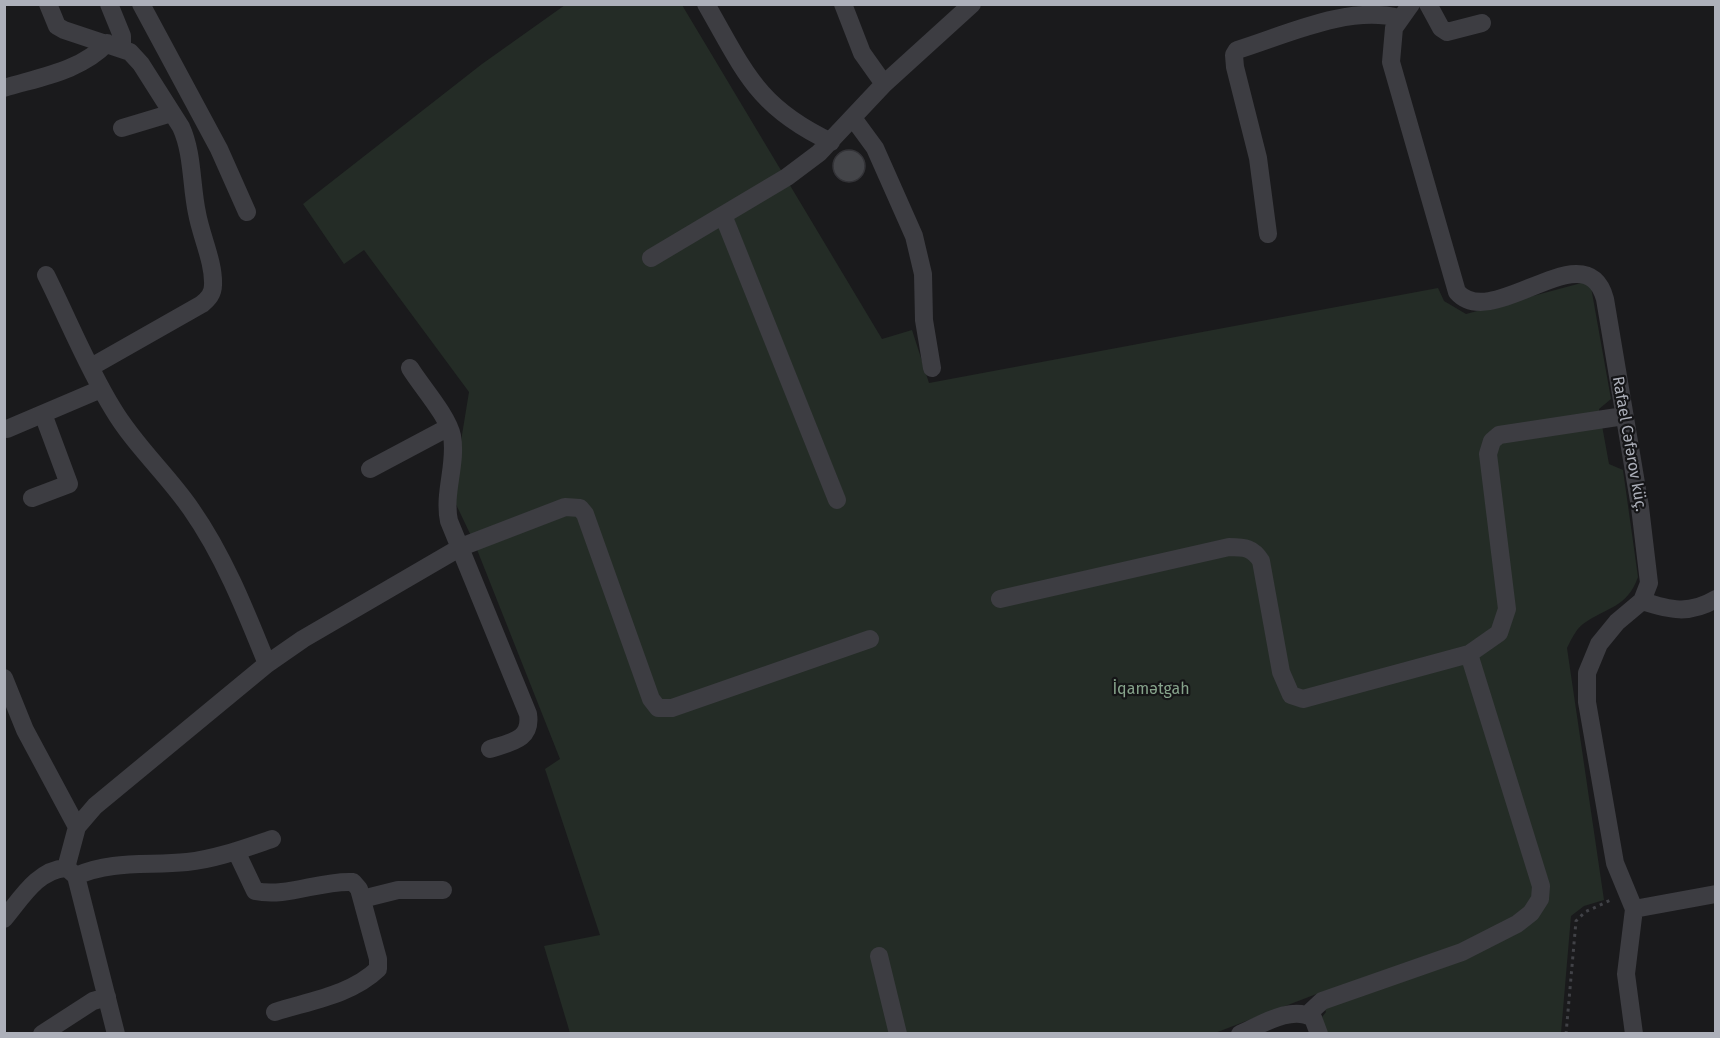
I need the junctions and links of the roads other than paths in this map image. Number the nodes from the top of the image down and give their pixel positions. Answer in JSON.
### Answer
{"nodes":[{"id":1,"x":48,"y":4,"type":"edge"},
{"id":2,"x":109,"y":4,"type":"edge"},
{"id":3,"x":141,"y":4,"type":"edge"},
{"id":4,"x":706,"y":4,"type":"edge"},
{"id":5,"x":843,"y":4,"type":"edge"},
{"id":6,"x":972,"y":4,"type":"edge"},
{"id":7,"x":1428,"y":4,"type":"edge"},
{"id":8,"x":1405,"y":11,"type":"edge"},
{"id":9,"x":1482,"y":23,"type":"dead end"},
{"id":10,"x":115,"y":45,"type":"junction"},
{"id":11,"x":884,"y":84,"type":"junction"},
{"id":12,"x":4,"y":88,"type":"edge"},
{"id":13,"x":172,"y":113,"type":"junction"},
{"id":14,"x":853,"y":118,"type":"junction"},
{"id":15,"x":122,"y":128,"type":"dead end"},
{"id":16,"x":831,"y":142,"type":"junction"},
{"id":17,"x":247,"y":212,"type":"dead end"},
{"id":18,"x":723,"y":215,"type":"junction"},
{"id":19,"x":1268,"y":234,"type":"dead end"},
{"id":20,"x":651,"y":258,"type":"dead end"},
{"id":21,"x":46,"y":275,"type":"dead end"},
{"id":22,"x":91,"y":367,"type":"junction"},
{"id":23,"x":410,"y":368,"type":"dead end"},
{"id":24,"x":932,"y":368,"type":"dead end"},
{"id":25,"x":101,"y":389,"type":"junction"},
{"id":26,"x":42,"y":414,"type":"junction"},
{"id":27,"x":1624,"y":416,"type":"junction"},
{"id":28,"x":449,"y":427,"type":"junction"},
{"id":29,"x":8,"y":429,"type":"dead end"},
{"id":30,"x":370,"y":469,"type":"dead end"},
{"id":31,"x":32,"y":498,"type":"dead end"},
{"id":32,"x":837,"y":500,"type":"dead end"},
{"id":33,"x":461,"y":547,"type":"junction"},
{"id":34,"x":1000,"y":598,"type":"dead end"},
{"id":35,"x":1716,"y":599,"type":"edge"},
{"id":36,"x":1642,"y":601,"type":"junction"},
{"id":37,"x":870,"y":639,"type":"dead end"},
{"id":38,"x":1469,"y":654,"type":"junction"},
{"id":39,"x":267,"y":664,"type":"junction"},
{"id":40,"x":4,"y":678,"type":"edge"},
{"id":41,"x":490,"y":749,"type":"dead end"},
{"id":42,"x":77,"y":827,"type":"junction"},
{"id":43,"x":272,"y":839,"type":"dead end"},
{"id":44,"x":236,"y":851,"type":"junction"},
{"id":45,"x":71,"y":872,"type":"junction"},
{"id":46,"x":443,"y":890,"type":"dead end"},
{"id":47,"x":1716,"y":894,"type":"edge"},
{"id":48,"x":362,"y":899,"type":"junction"},
{"id":49,"x":1634,"y":909,"type":"junction"},
{"id":50,"x":4,"y":919,"type":"edge"},
{"id":51,"x":879,"y":956,"type":"dead end"},
{"id":52,"x":107,"y":997,"type":"junction"},
{"id":53,"x":274,"y":1012,"type":"dead end"},
{"id":54,"x":1307,"y":1015,"type":"junction"},
{"id":55,"x":42,"y":1034,"type":"edge"},
{"id":56,"x":116,"y":1034,"type":"edge"},
{"id":57,"x":898,"y":1034,"type":"edge"},
{"id":58,"x":1240,"y":1034,"type":"edge"},
{"id":59,"x":1319,"y":1034,"type":"edge"},
{"id":60,"x":1634,"y":1034,"type":"edge"}],
"edges":[{"from":1,"to":10,"type":"street"},
{"from":2,"to":10,"type":"street"},
{"from":3,"to":17,"type":"street"},
{"from":4,"to":16,"type":"street"},
{"from":5,"to":11,"type":"street"},
{"from":6,"to":11,"type":"street"},
{"from":7,"to":9,"type":"street"},
{"from":8,"to":19,"type":"street"},
{"from":8,"to":27,"type":"street","name":"Rafael Cəfərov küç."},
{"from":10,"to":12,"type":"street"},
{"from":10,"to":13,"type":"street"},
{"from":11,"to":14,"type":"street"},
{"from":13,"to":15,"type":"street"},
{"from":13,"to":22,"type":"street"},
{"from":14,"to":16,"type":"street"},
{"from":14,"to":24,"type":"street"},
{"from":16,"to":18,"type":"street"},
{"from":18,"to":20,"type":"street"},
{"from":18,"to":32,"type":"street"},
{"from":21,"to":22,"type":"street"},
{"from":22,"to":25,"type":"street"},
{"from":23,"to":28,"type":"street"},
{"from":25,"to":26,"type":"street"},
{"from":25,"to":39,"type":"street"},
{"from":26,"to":29,"type":"street"},
{"from":26,"to":31,"type":"street"},
{"from":27,"to":36,"type":"street","name":"Rafael Cəfərov küç."},
{"from":27,"to":38,"type":"street"},
{"from":28,"to":30,"type":"street"},
{"from":28,"to":33,"type":"street"},
{"from":33,"to":37,"type":"street"},
{"from":33,"to":39,"type":"street"},
{"from":33,"to":41,"type":"street"},
{"from":34,"to":38,"type":"street"},
{"from":35,"to":36,"type":"street"},
{"from":36,"to":49,"type":"street"},
{"from":38,"to":54,"type":"street"},
{"from":39,"to":42,"type":"street"},
{"from":40,"to":42,"type":"street"},
{"from":42,"to":45,"type":"street"},
{"from":43,"to":44,"type":"street"},
{"from":44,"to":45,"type":"street"},
{"from":44,"to":48,"type":"street"},
{"from":45,"to":50,"type":"street"},
{"from":45,"to":52,"type":"street"},
{"from":46,"to":48,"type":"street"},
{"from":47,"to":49,"type":"street"},
{"from":48,"to":53,"type":"street"},
{"from":49,"to":60,"type":"street"},
{"from":51,"to":57,"type":"street"},
{"from":52,"to":55,"type":"street"},
{"from":52,"to":56,"type":"street"},
{"from":54,"to":58,"type":"street"},
{"from":54,"to":59,"type":"street"}]}
